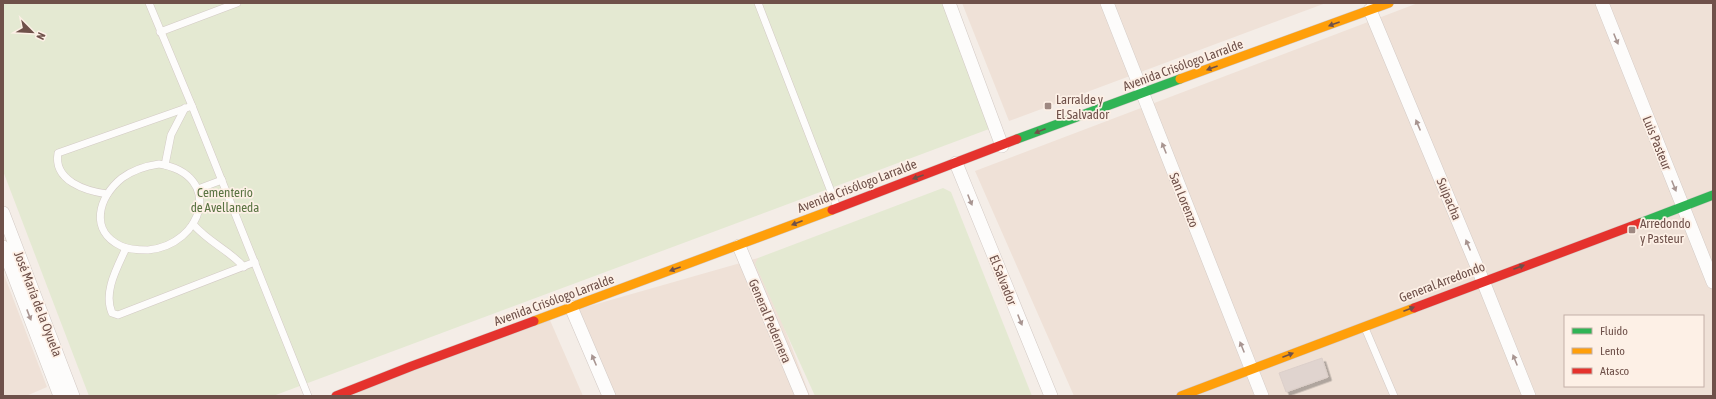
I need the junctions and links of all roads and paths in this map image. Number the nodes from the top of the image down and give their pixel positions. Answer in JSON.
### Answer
{"nodes":[{"id":1,"x":149,"y":3,"type":"edge"},
{"id":2,"x":237,"y":3,"type":"edge"},
{"id":3,"x":758,"y":3,"type":"edge"},
{"id":4,"x":948,"y":3,"type":"edge"},
{"id":5,"x":1107,"y":3,"type":"edge"},
{"id":6,"x":1389,"y":3,"type":"edge"},
{"id":7,"x":1602,"y":3,"type":"edge"},
{"id":8,"x":1369,"y":7,"type":"edge"},
{"id":9,"x":160,"y":32,"type":"junction"},
{"id":10,"x":1142,"y":94,"type":"junction"},
{"id":11,"x":189,"y":107,"type":"junction"},
{"id":12,"x":1002,"y":146,"type":"junction"},
{"id":13,"x":956,"y":163,"type":"junction"},
{"id":14,"x":165,"y":165,"type":"junction"},
{"id":15,"x":222,"y":180,"type":"junction"},
{"id":16,"x":198,"y":189,"type":"junction"},
{"id":17,"x":107,"y":194,"type":"junction"},
{"id":18,"x":1713,"y":195,"type":"edge"},
{"id":19,"x":837,"y":207,"type":"junction"},
{"id":20,"x":1683,"y":207,"type":"junction"},
{"id":21,"x":3,"y":213,"type":"edge"},
{"id":22,"x":193,"y":224,"type":"junction"},
{"id":23,"x":739,"y":246,"type":"junction"},
{"id":24,"x":3,"y":247,"type":"edge"},
{"id":25,"x":126,"y":248,"type":"junction"},
{"id":26,"x":255,"y":262,"type":"junction"},
{"id":27,"x":244,"y":267,"type":"junction"},
{"id":28,"x":15,"y":278,"type":"edge"},
{"id":29,"x":1483,"y":281,"type":"junction"},
{"id":30,"x":1713,"y":282,"type":"edge"},
{"id":31,"x":571,"y":308,"type":"junction"},
{"id":32,"x":1364,"y":326,"type":"junction"},
{"id":33,"x":1251,"y":369,"type":"junction"},
{"id":34,"x":60,"y":396,"type":"edge"},
{"id":35,"x":73,"y":396,"type":"edge"},
{"id":36,"x":308,"y":396,"type":"edge"},
{"id":37,"x":338,"y":396,"type":"edge"},
{"id":38,"x":609,"y":396,"type":"edge"},
{"id":39,"x":802,"y":396,"type":"edge"},
{"id":40,"x":1051,"y":396,"type":"edge"},
{"id":41,"x":1181,"y":396,"type":"edge"},
{"id":42,"x":1262,"y":396,"type":"edge"},
{"id":43,"x":1394,"y":396,"type":"edge"},
{"id":44,"x":1529,"y":396,"type":"edge"}],
"edges":[{"from":1,"to":9,"type":"lane"},
{"from":2,"to":9,"type":"lane"},
{"from":3,"to":19,"type":"lane"},
{"from":4,"to":12,"type":"street"},
{"from":5,"to":10,"type":"street","name":"San Lorenzo"},
{"from":6,"to":8,"type":"street","name":"Avenida Crisólogo Larralde"},
{"from":7,"to":20,"type":"street","name":"Luis Pasteur","one_way":true},
{"from":8,"to":10,"type":"street","name":"Avenida Crisólogo Larralde","one_way":true},
{"from":29,"to":8,"type":"street","name":"Suipacha","one_way":true},
{"from":9,"to":11,"type":"lane"},
{"from":10,"to":12,"type":"street","name":"Avenida Crisólogo Larralde","one_way":true},
{"from":33,"to":10,"type":"street","name":"San Lorenzo","one_way":true},
{"from":11,"to":14,"type":"lane"},
{"from":11,"to":15,"type":"lane"},
{"from":11,"to":17,"type":"lane"},
{"from":12,"to":13,"type":"street","name":"Avenida Crisólogo Larralde"},
{"from":13,"to":19,"type":"street","name":"Avenida Crisólogo Larralde","one_way":true},
{"from":13,"to":40,"type":"street","name":"El Salvador","one_way":true},
{"from":14,"to":16,"type":"lane"},
{"from":14,"to":17,"type":"lane"},
{"from":15,"to":16,"type":"lane"},
{"from":15,"to":26,"type":"lane"},
{"from":16,"to":22,"type":"lane"},
{"from":17,"to":25,"type":"lane"},
{"from":18,"to":20,"type":"street","name":"General Arredondo"},
{"from":19,"to":23,"type":"street","name":"Avenida Crisólogo Larralde","one_way":true},
{"from":29,"to":20,"type":"street","name":"General Arredondo","one_way":true},
{"from":20,"to":30,"type":"street","name":"Luis Pasteur"},
{"from":21,"to":28,"type":"street","name":"José María de la Oyuela"},
{"from":22,"to":25,"type":"lane"},
{"from":22,"to":27,"type":"lane"},
{"from":23,"to":31,"type":"street","name":"Avenida Crisólogo Larralde","one_way":true},
{"from":23,"to":39,"type":"street","name":"General Pedernera"},
{"from":24,"to":28,"type":"street","name":"José María de la Oyuela"},
{"from":25,"to":27,"type":"lane"},
{"from":26,"to":27,"type":"lane"},
{"from":26,"to":36,"type":"lane"},
{"from":28,"to":34,"type":"street","name":"José María de la Oyuela","one_way":true},
{"from":28,"to":35,"type":"street","name":"José María de la Oyuela"},
{"from":32,"to":29,"type":"street","name":"General Arredondo","one_way":true},
{"from":44,"to":29,"type":"street","name":"Suipacha","one_way":true},
{"from":31,"to":37,"type":"street","name":"Avenida Crisólogo Larralde"},
{"from":38,"to":31,"type":"street","one_way":true},
{"from":33,"to":32,"type":"street","name":"General Arredondo","one_way":true},
{"from":32,"to":43,"type":"lane"},
{"from":33,"to":41,"type":"street","name":"General Arredondo"},
{"from":33,"to":42,"type":"street","name":"San Lorenzo"}]}
